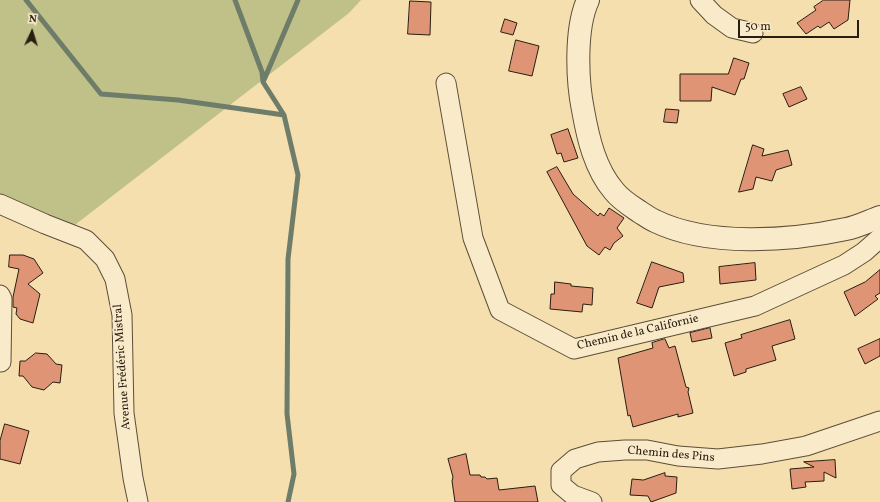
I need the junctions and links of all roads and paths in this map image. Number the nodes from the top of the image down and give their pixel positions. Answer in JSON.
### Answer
{"nodes":[{"id":1,"x":588,"y":0,"type":"edge"},
{"id":2,"x":700,"y":0,"type":"edge"},
{"id":3,"x":753,"y":33,"type":"dead end"},
{"id":4,"x":446,"y":83,"type":"dead end"},
{"id":5,"x":0,"y":204,"type":"edge"},
{"id":6,"x":880,"y":217,"type":"edge"},
{"id":7,"x":880,"y":238,"type":"edge"},
{"id":8,"x":0,"y":295,"type":"edge"},
{"id":9,"x":1,"y":362,"type":"dead end"},
{"id":10,"x":880,"y":421,"type":"edge"},
{"id":11,"x":138,"y":502,"type":"edge"},
{"id":12,"x":592,"y":502,"type":"edge"}],
"edges":[{"from":1,"to":6,"type":"street"},
{"from":2,"to":3,"type":"street"},
{"from":4,"to":7,"type":"street","name":"Chemin de la Californie"},
{"from":5,"to":11,"type":"street","name":"Avenue Frédéric Mistral"},
{"from":8,"to":9,"type":"street"},
{"from":10,"to":12,"type":"street","name":"Chemin des Pins"}]}
